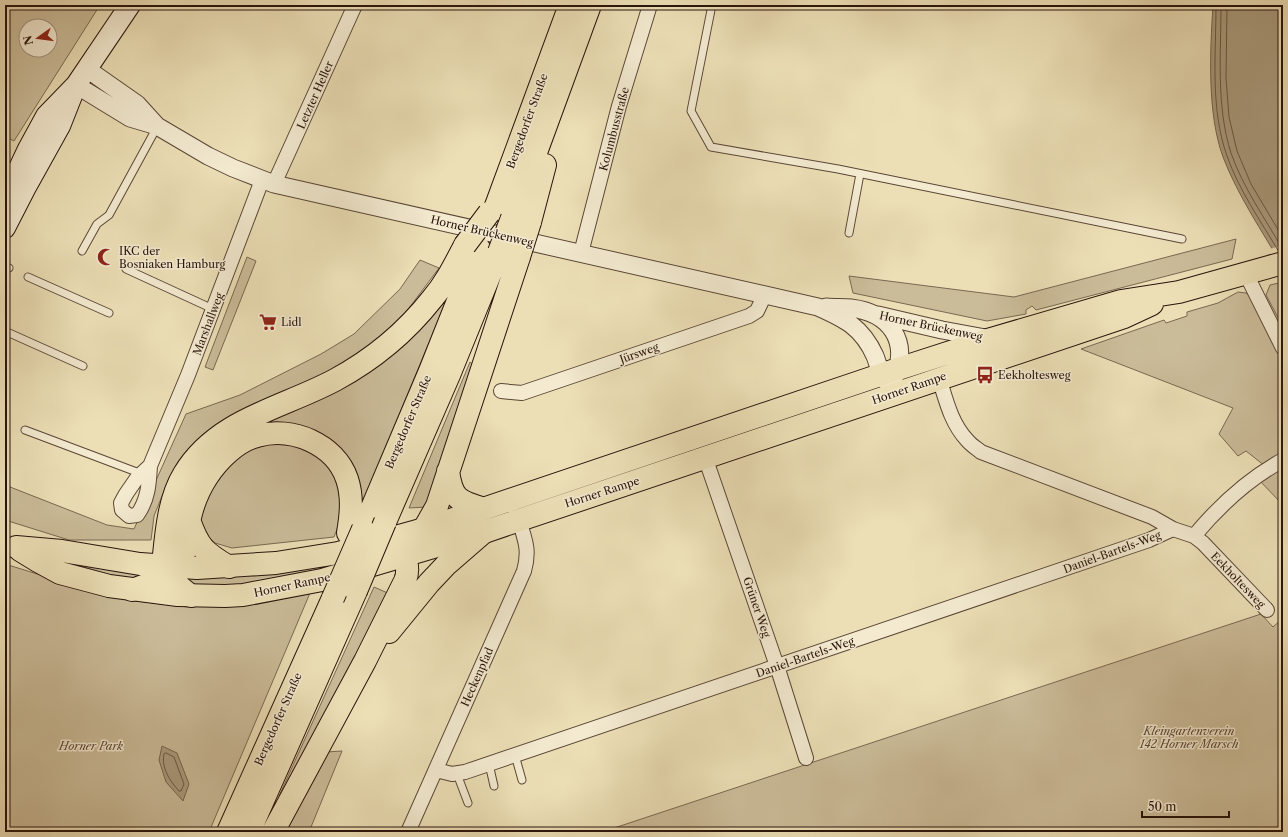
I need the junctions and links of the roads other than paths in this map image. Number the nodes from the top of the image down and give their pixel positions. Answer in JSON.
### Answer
{"nodes":[{"id":1,"x":130,"y":5,"type":"edge"},
{"id":2,"x":355,"y":5,"type":"edge"},
{"id":3,"x":570,"y":5,"type":"edge"},
{"id":4,"x":590,"y":5,"type":"edge"},
{"id":5,"x":650,"y":5,"type":"edge"},
{"id":6,"x":712,"y":5,"type":"edge"},
{"id":7,"x":82,"y":77,"type":"junction"},
{"id":8,"x":157,"y":126,"type":"junction"},
{"id":9,"x":860,"y":174,"type":"junction"},
{"id":10,"x":268,"y":182,"type":"junction"},
{"id":11,"x":5,"y":198,"type":"edge"},
{"id":12,"x":504,"y":214,"type":"junction"},
{"id":13,"x":5,"y":228,"type":"edge"},
{"id":14,"x":849,"y":233,"type":"dead end"},
{"id":15,"x":1182,"y":239,"type":"dead end"},
{"id":16,"x":82,"y":251,"type":"dead end"},
{"id":17,"x":491,"y":251,"type":"junction"},
{"id":18,"x":581,"y":253,"type":"junction"},
{"id":19,"x":1277,"y":265,"type":"edge"},
{"id":20,"x":126,"y":269,"type":"dead end"},
{"id":21,"x":1246,"y":274,"type":"junction"},
{"id":22,"x":28,"y":277,"type":"dead end"},
{"id":23,"x":1179,"y":292,"type":"junction"},
{"id":24,"x":765,"y":294,"type":"junction"},
{"id":25,"x":818,"y":307,"type":"junction"},
{"id":26,"x":213,"y":308,"type":"junction"},
{"id":27,"x":109,"y":313,"type":"dead end"},
{"id":28,"x":870,"y":313,"type":"junction"},
{"id":29,"x":7,"y":332,"type":"dead end"},
{"id":30,"x":991,"y":339,"type":"junction"},
{"id":31,"x":1283,"y":348,"type":"edge"},
{"id":32,"x":83,"y":366,"type":"dead end"},
{"id":33,"x":939,"y":378,"type":"junction"},
{"id":34,"x":893,"y":379,"type":"junction"},
{"id":35,"x":501,"y":391,"type":"dead end"},
{"id":36,"x":25,"y":430,"type":"dead end"},
{"id":37,"x":705,"y":458,"type":"junction"},
{"id":38,"x":1283,"y":460,"type":"edge"},
{"id":39,"x":146,"y":470,"type":"joint"},
{"id":40,"x":448,"y":471,"type":"junction"},
{"id":41,"x":522,"y":496,"type":"junction"},
{"id":42,"x":484,"y":509,"type":"junction"},
{"id":43,"x":189,"y":520,"type":"junction"},
{"id":44,"x":519,"y":520,"type":"junction"},
{"id":45,"x":424,"y":529,"type":"junction"},
{"id":46,"x":1173,"y":529,"type":"junction"},
{"id":47,"x":356,"y":531,"type":"junction"},
{"id":48,"x":385,"y":531,"type":"junction"},
{"id":49,"x":484,"y":532,"type":"junction"},
{"id":50,"x":1194,"y":536,"type":"junction"},
{"id":51,"x":10,"y":544,"type":"edge"},
{"id":52,"x":404,"y":556,"type":"junction"},
{"id":53,"x":229,"y":567,"type":"junction"},
{"id":54,"x":171,"y":569,"type":"junction"},
{"id":55,"x":132,"y":590,"type":"junction"},
{"id":56,"x":191,"y":596,"type":"junction"},
{"id":57,"x":1267,"y":610,"type":"dead end"},
{"id":58,"x":365,"y":661,"type":"junction"},
{"id":59,"x":777,"y":666,"type":"junction"},
{"id":60,"x":515,"y":755,"type":"junction"},
{"id":61,"x":806,"y":758,"type":"dead end"},
{"id":62,"x":489,"y":764,"type":"junction"},
{"id":63,"x":436,"y":770,"type":"junction"},
{"id":64,"x":458,"y":774,"type":"junction"},
{"id":65,"x":522,"y":780,"type":"dead end"},
{"id":66,"x":494,"y":786,"type":"dead end"},
{"id":67,"x":468,"y":803,"type":"dead end"},
{"id":68,"x":228,"y":832,"type":"edge"},
{"id":69,"x":249,"y":832,"type":"edge"},
{"id":70,"x":273,"y":832,"type":"edge"},
{"id":71,"x":408,"y":832,"type":"edge"}],
"edges":[{"from":1,"to":7,"type":"main road"},
{"from":2,"to":10,"type":"street","name":"Letzter Heller"},
{"from":3,"to":12,"type":"main road","name":"Bergedorfer Straße"},
{"from":4,"to":12,"type":"main road"},
{"from":5,"to":18,"type":"street","name":"Kolumbusstraße"},
{"from":6,"to":9,"type":"lane"},
{"from":7,"to":8,"type":"street","name":"Horner Brückenweg"},
{"from":7,"to":11,"type":"main road"},
{"from":7,"to":13,"type":"main road"},
{"from":8,"to":10,"type":"street","name":"Horner Brückenweg"},
{"from":8,"to":16,"type":"lane"},
{"from":9,"to":14,"type":"lane"},
{"from":9,"to":15,"type":"lane"},
{"from":10,"to":18,"type":"street","name":"Horner Brückenweg"},
{"from":10,"to":26,"type":"street","name":"Marshallweg"},
{"from":12,"to":17,"type":"main road","bridge":true},
{"from":12,"to":17,"type":"main road","bridge":true},
{"from":17,"to":40,"type":"main road"},
{"from":17,"to":47,"type":"main road","name":"Bergedorfer Straße"},
{"from":17,"to":48,"type":"main road","name":"Bergedorfer Straße"},
{"from":17,"to":54,"type":"main road"},
{"from":18,"to":24,"type":"street","name":"Horner Brückenweg"},
{"from":19,"to":21,"type":"main road","name":"Horner Rampe"},
{"from":20,"to":26,"type":"lane"},
{"from":21,"to":23,"type":"main road","name":"Horner Rampe"},
{"from":21,"to":31,"type":"street"},
{"from":22,"to":27,"type":"lane"},
{"from":23,"to":30,"type":"main road","name":"Horner Rampe"},
{"from":23,"to":33,"type":"main road","name":"Horner Rampe"},
{"from":24,"to":25,"type":"street","name":"Horner Brückenweg"},
{"from":24,"to":35,"type":"street","name":"Jürsweg"},
{"from":25,"to":28,"type":"street","name":"Horner Brückenweg"},
{"from":25,"to":34,"type":"street","name":"Horner Brückenweg"},
{"from":26,"to":39,"type":"street","name":"Marshallweg"},
{"from":28,"to":30,"type":"street","name":"Horner Brückenweg"},
{"from":28,"to":34,"type":"street","name":"Horner Brückenweg"},
{"from":29,"to":32,"type":"lane"},
{"from":30,"to":34,"type":"main road","name":"Horner Rampe"},
{"from":33,"to":34,"type":"main road","name":"Horner Rampe"},
{"from":33,"to":46,"type":"street","name":"Eekholtesweg"},
{"from":34,"to":37,"type":"main road","name":"Horner Rampe"},
{"from":34,"to":41,"type":"main road","name":"Horner Rampe"},
{"from":36,"to":39,"type":"lane"},
{"from":37,"to":44,"type":"main road","name":"Horner Rampe"},
{"from":37,"to":59,"type":"street","name":"Grüner Weg"},
{"from":38,"to":50,"type":"street"},
{"from":40,"to":42,"type":"main road"},
{"from":40,"to":45,"type":"main road"},
{"from":41,"to":42,"type":"main road","name":"Horner Rampe"},
{"from":41,"to":44,"type":"main road"},
{"from":42,"to":45,"type":"main road","name":"Horner Rampe"},
{"from":43,"to":47,"type":"main road"},
{"from":43,"to":53,"type":"main road"},
{"from":43,"to":54,"type":"main road"},
{"from":44,"to":49,"type":"main road","name":"Horner Rampe"},
{"from":44,"to":63,"type":"street","name":"Heckenpfad"},
{"from":45,"to":48,"type":"main road","name":"Horner Rampe"},
{"from":45,"to":52,"type":"main road"},
{"from":46,"to":50,"type":"street","name":"Eekholtesweg"},
{"from":46,"to":59,"type":"street","name":"Daniel-Bartels-Weg"},
{"from":47,"to":68,"type":"main road","name":"Bergedorfer Straße"},
{"from":48,"to":52,"type":"main road"},
{"from":48,"to":53,"type":"main road","name":"Horner Rampe"},
{"from":48,"to":69,"type":"main road","name":"Bergedorfer Straße","bridge":true},
{"from":49,"to":52,"type":"main road","name":"Horner Rampe"},
{"from":49,"to":58,"type":"main road"},
{"from":50,"to":57,"type":"street","name":"Eekholtesweg"},
{"from":51,"to":54,"type":"main road","name":"Horner Rampe"},
{"from":51,"to":55,"type":"main road","name":"Horner Rampe"},
{"from":52,"to":56,"type":"main road","name":"Horner Rampe"},
{"from":52,"to":58,"type":"main road"},
{"from":53,"to":54,"type":"main road","name":"Horner Rampe"},
{"from":54,"to":55,"type":"main road"},
{"from":54,"to":56,"type":"main road"},
{"from":55,"to":56,"type":"main road","name":"Horner Rampe"},
{"from":58,"to":70,"type":"main road"},
{"from":59,"to":60,"type":"street","name":"Daniel-Bartels-Weg"},
{"from":59,"to":61,"type":"street","name":"Grüner Weg"},
{"from":60,"to":62,"type":"street","name":"Daniel-Bartels-Weg"},
{"from":60,"to":65,"type":"lane"},
{"from":62,"to":64,"type":"street","name":"Daniel-Bartels-Weg"},
{"from":62,"to":66,"type":"lane"},
{"from":63,"to":64,"type":"street","name":"Daniel-Bartels-Weg"},
{"from":63,"to":71,"type":"street","name":"Heckenpfad"},
{"from":64,"to":67,"type":"lane"}]}
